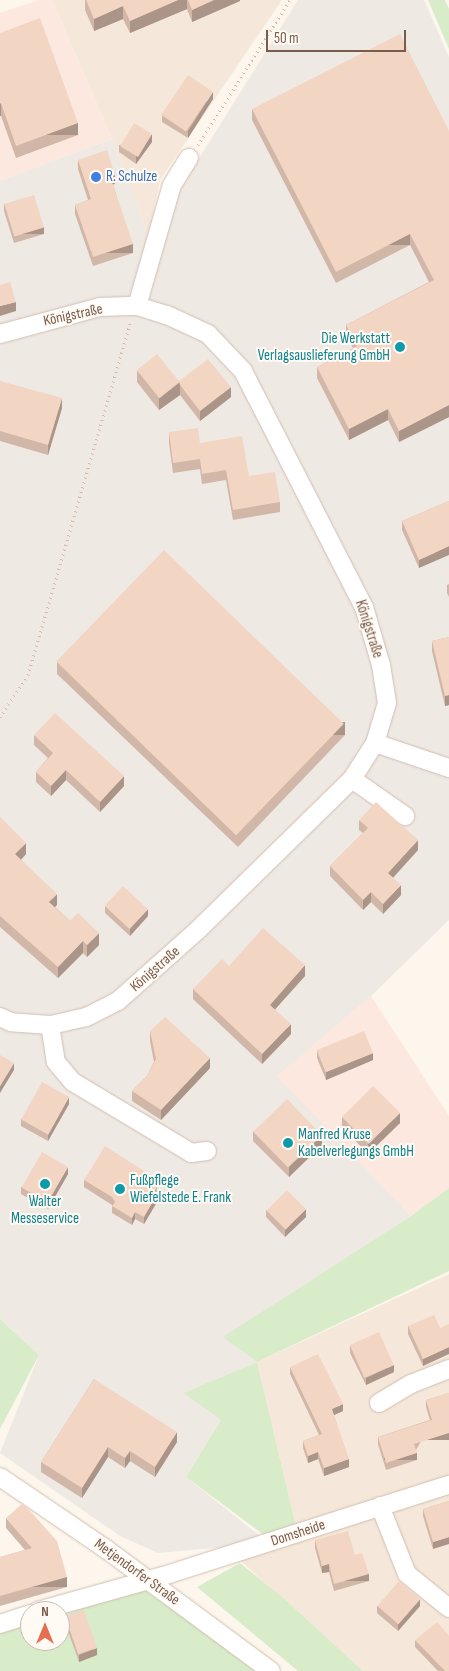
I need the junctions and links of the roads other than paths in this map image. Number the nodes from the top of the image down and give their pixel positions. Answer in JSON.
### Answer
{"nodes":[{"id":1,"x":189,"y":158,"type":"road end"},
{"id":2,"x":137,"y":306,"type":"junction"},
{"id":3,"x":0,"y":334,"type":"edge"},
{"id":4,"x":374,"y":744,"type":"junction"},
{"id":5,"x":449,"y":768,"type":"edge"},
{"id":6,"x":352,"y":779,"type":"junction"},
{"id":7,"x":404,"y":816,"type":"dead end"},
{"id":8,"x":0,"y":1018,"type":"edge"},
{"id":9,"x":50,"y":1025,"type":"junction"},
{"id":10,"x":207,"y":1151,"type":"dead end"},
{"id":11,"x":449,"y":1369,"type":"edge"},
{"id":12,"x":379,"y":1402,"type":"dead end"},
{"id":13,"x":0,"y":1477,"type":"edge"},
{"id":14,"x":449,"y":1485,"type":"edge"},
{"id":15,"x":380,"y":1506,"type":"junction"},
{"id":16,"x":146,"y":1580,"type":"junction"},
{"id":17,"x":70,"y":1602,"type":"edge"},
{"id":18,"x":449,"y":1608,"type":"edge"},
{"id":19,"x":20,"y":1617,"type":"edge"},
{"id":20,"x":0,"y":1624,"type":"edge"},
{"id":21,"x":271,"y":1671,"type":"edge"}],
"edges":[{"from":1,"to":2,"type":"street"},
{"from":2,"to":3,"type":"street","name":"Königstraße"},
{"from":2,"to":4,"type":"street","name":"Königstraße"},
{"from":4,"to":5,"type":"street"},
{"from":4,"to":6,"type":"street","name":"Königstraße"},
{"from":6,"to":7,"type":"street"},
{"from":6,"to":9,"type":"street","name":"Königstraße"},
{"from":8,"to":9,"type":"street","name":"Königstraße"},
{"from":9,"to":10,"type":"street"},
{"from":11,"to":12,"type":"street"},
{"from":13,"to":16,"type":"street","name":"Metjendorfer Straße"},
{"from":14,"to":15,"type":"street","name":"Domsheide"},
{"from":15,"to":16,"type":"street","name":"Domsheide"},
{"from":15,"to":18,"type":"street"},
{"from":16,"to":17,"type":"street","name":"Domsheide"},
{"from":16,"to":21,"type":"street","name":"Metjendorfer Straße"},
{"from":19,"to":20,"type":"street"}]}
